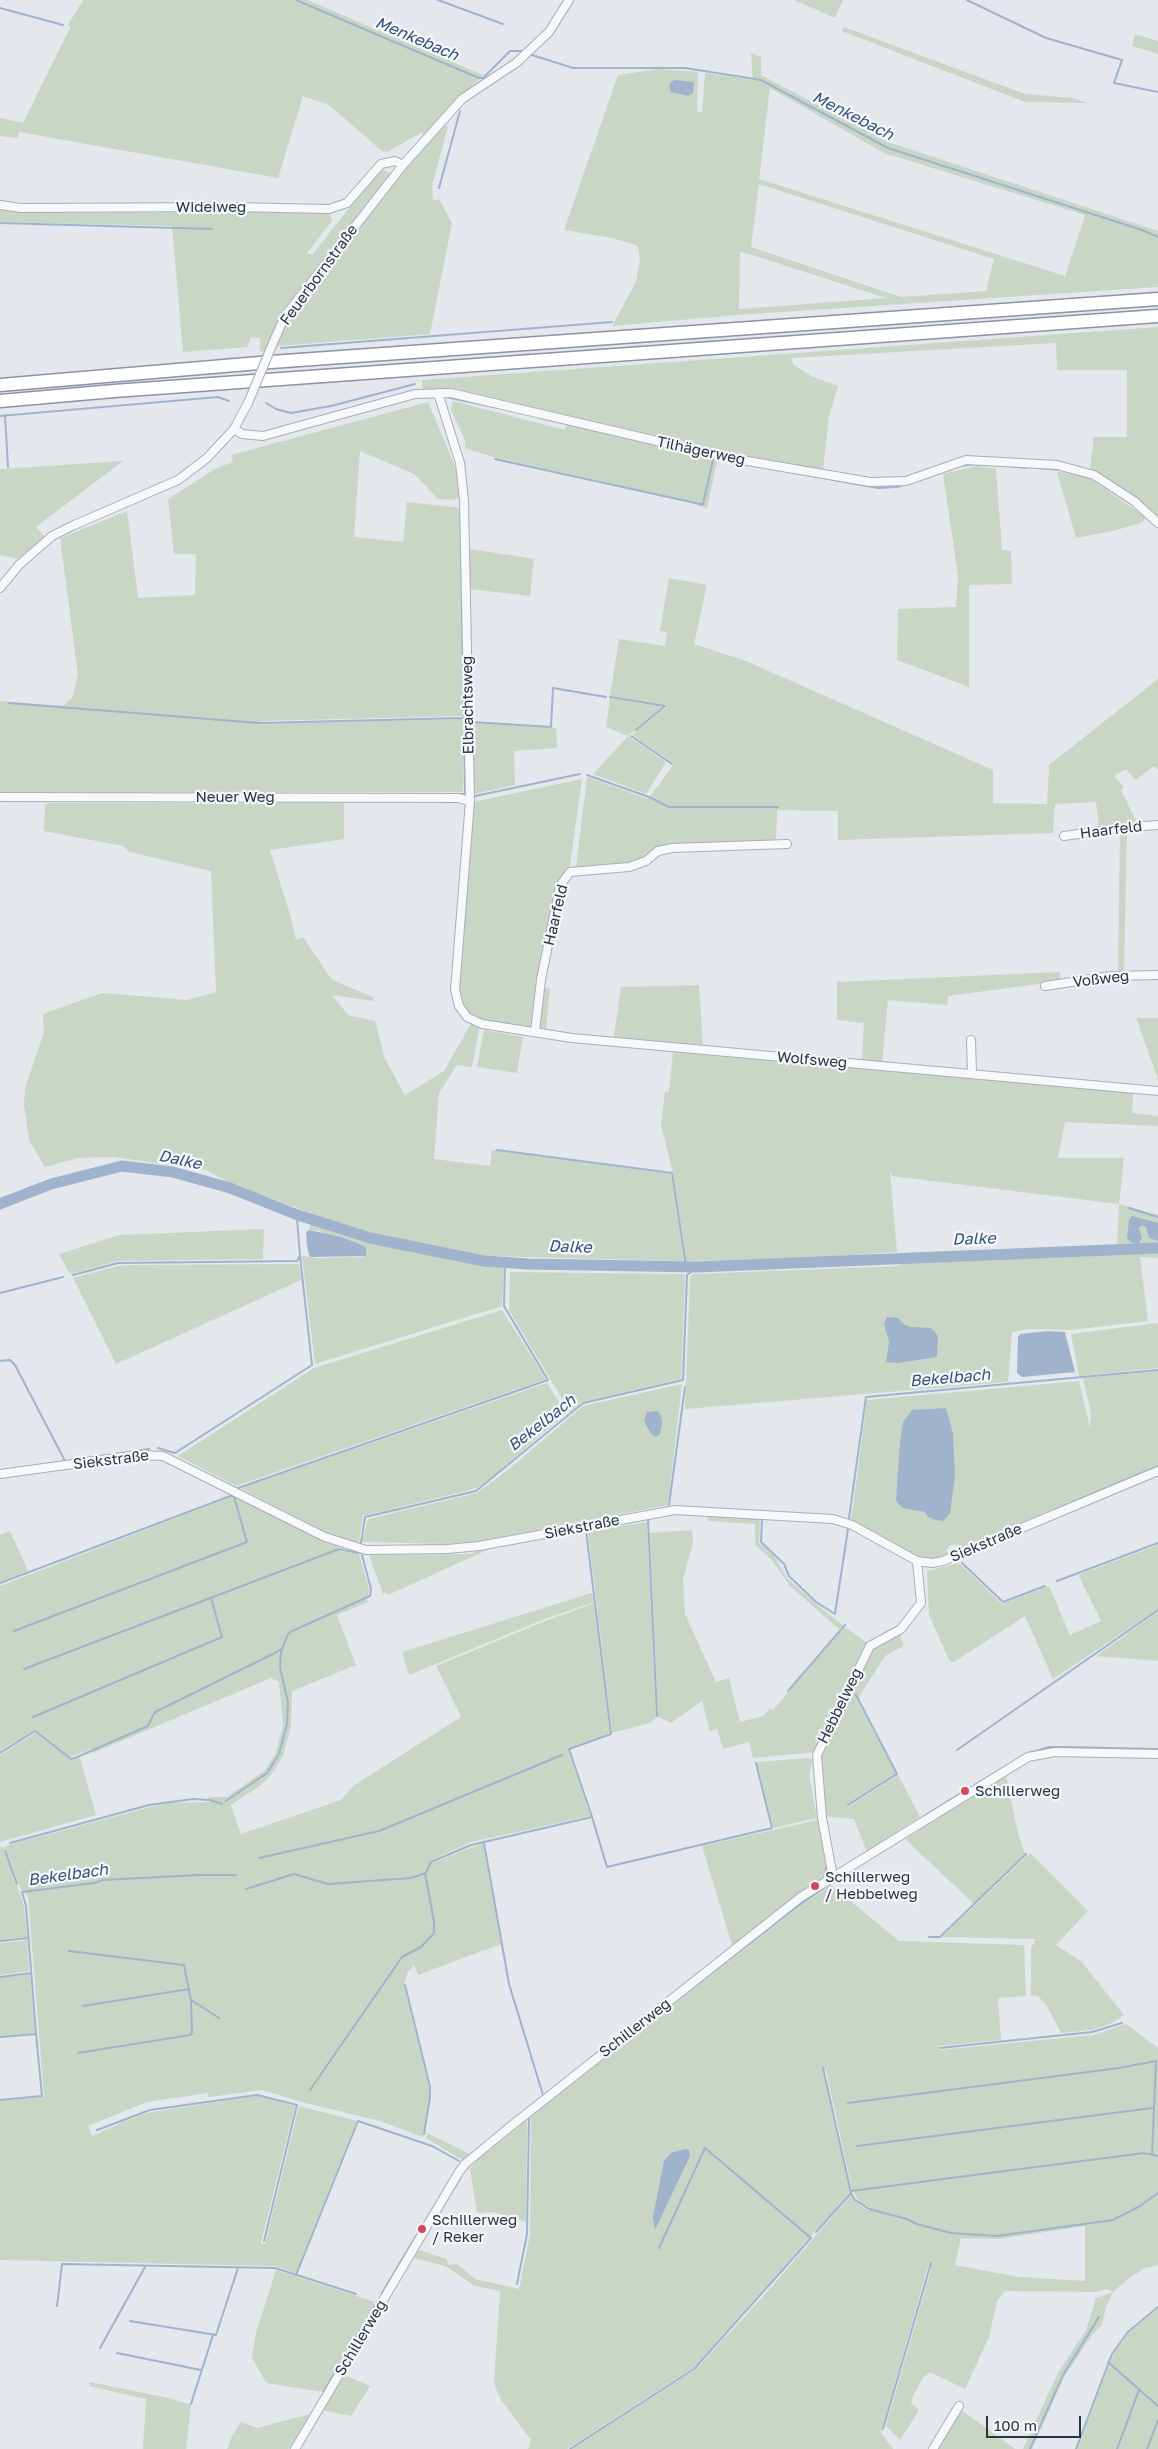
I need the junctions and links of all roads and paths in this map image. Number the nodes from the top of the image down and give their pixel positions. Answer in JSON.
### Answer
{"nodes":[{"id":1,"x":569,"y":0,"type":"edge"},
{"id":2,"x":403,"y":164,"type":"junction"},
{"id":3,"x":0,"y":205,"type":"edge"},
{"id":4,"x":1158,"y":299,"type":"edge"},
{"id":5,"x":1158,"y":316,"type":"edge"},
{"id":6,"x":0,"y":385,"type":"edge"},
{"id":7,"x":438,"y":393,"type":"junction"},
{"id":8,"x":0,"y":401,"type":"edge"},
{"id":9,"x":234,"y":429,"type":"junction"},
{"id":10,"x":1158,"y":523,"type":"edge"},
{"id":11,"x":0,"y":588,"type":"edge"},
{"id":12,"x":0,"y":797,"type":"edge"},
{"id":13,"x":470,"y":801,"type":"junction"},
{"id":14,"x":1158,"y":825,"type":"edge"},
{"id":15,"x":1064,"y":836,"type":"dead end"},
{"id":16,"x":787,"y":844,"type":"dead end"},
{"id":17,"x":1158,"y":975,"type":"edge"},
{"id":18,"x":1045,"y":986,"type":"dead end"},
{"id":19,"x":468,"y":1017,"type":"joint"},
{"id":20,"x":535,"y":1032,"type":"junction"},
{"id":21,"x":970,"y":1040,"type":"dead end"},
{"id":22,"x":972,"y":1073,"type":"junction"},
{"id":23,"x":1158,"y":1091,"type":"edge"},
{"id":24,"x":1158,"y":1471,"type":"edge"},
{"id":25,"x":0,"y":1474,"type":"edge"},
{"id":26,"x":918,"y":1561,"type":"junction"},
{"id":27,"x":1158,"y":1754,"type":"edge"},
{"id":28,"x":832,"y":1878,"type":"junction"},
{"id":29,"x":959,"y":2406,"type":"dead end"},
{"id":30,"x":295,"y":2449,"type":"edge"},
{"id":31,"x":933,"y":2449,"type":"edge"}],
"edges":[{"from":1,"to":2,"type":"street","name":"Feuerbornstraße"},
{"from":2,"to":3,"type":"street","name":"Wideiweg"},
{"from":2,"to":9,"type":"street","name":"Feuerbornstraße","bridge":true},
{"from":4,"to":6,"type":"highway"},
{"from":5,"to":8,"type":"highway"},
{"from":7,"to":9,"type":"street","name":"Tilhägerweg"},
{"from":7,"to":10,"type":"street","name":"Tilhägerweg"},
{"from":7,"to":13,"type":"street","name":"Elbrachtsweg"},
{"from":9,"to":11,"type":"street","name":"Feuerbornstraße"},
{"from":12,"to":13,"type":"street","name":"Neuer Weg"},
{"from":13,"to":19,"type":"street","name":"Elbrachtsweg"},
{"from":14,"to":15,"type":"street","name":"Haarfeld"},
{"from":16,"to":20,"type":"street","name":"Haarfeld"},
{"from":17,"to":18,"type":"street","name":"Voßweg"},
{"from":19,"to":20,"type":"street","name":"Wolfsweg"},
{"from":20,"to":22,"type":"street","name":"Wolfsweg"},
{"from":21,"to":22,"type":"street"},
{"from":22,"to":23,"type":"street","name":"Wolfsweg"},
{"from":24,"to":26,"type":"street","name":"Siekstraße"},
{"from":25,"to":26,"type":"street","name":"Siekstraße"},
{"from":26,"to":28,"type":"street","name":"Hebbelweg"},
{"from":27,"to":28,"type":"street","name":"Schillerweg"},
{"from":28,"to":30,"type":"street","name":"Schillerweg"},
{"from":29,"to":31,"type":"street"}]}
